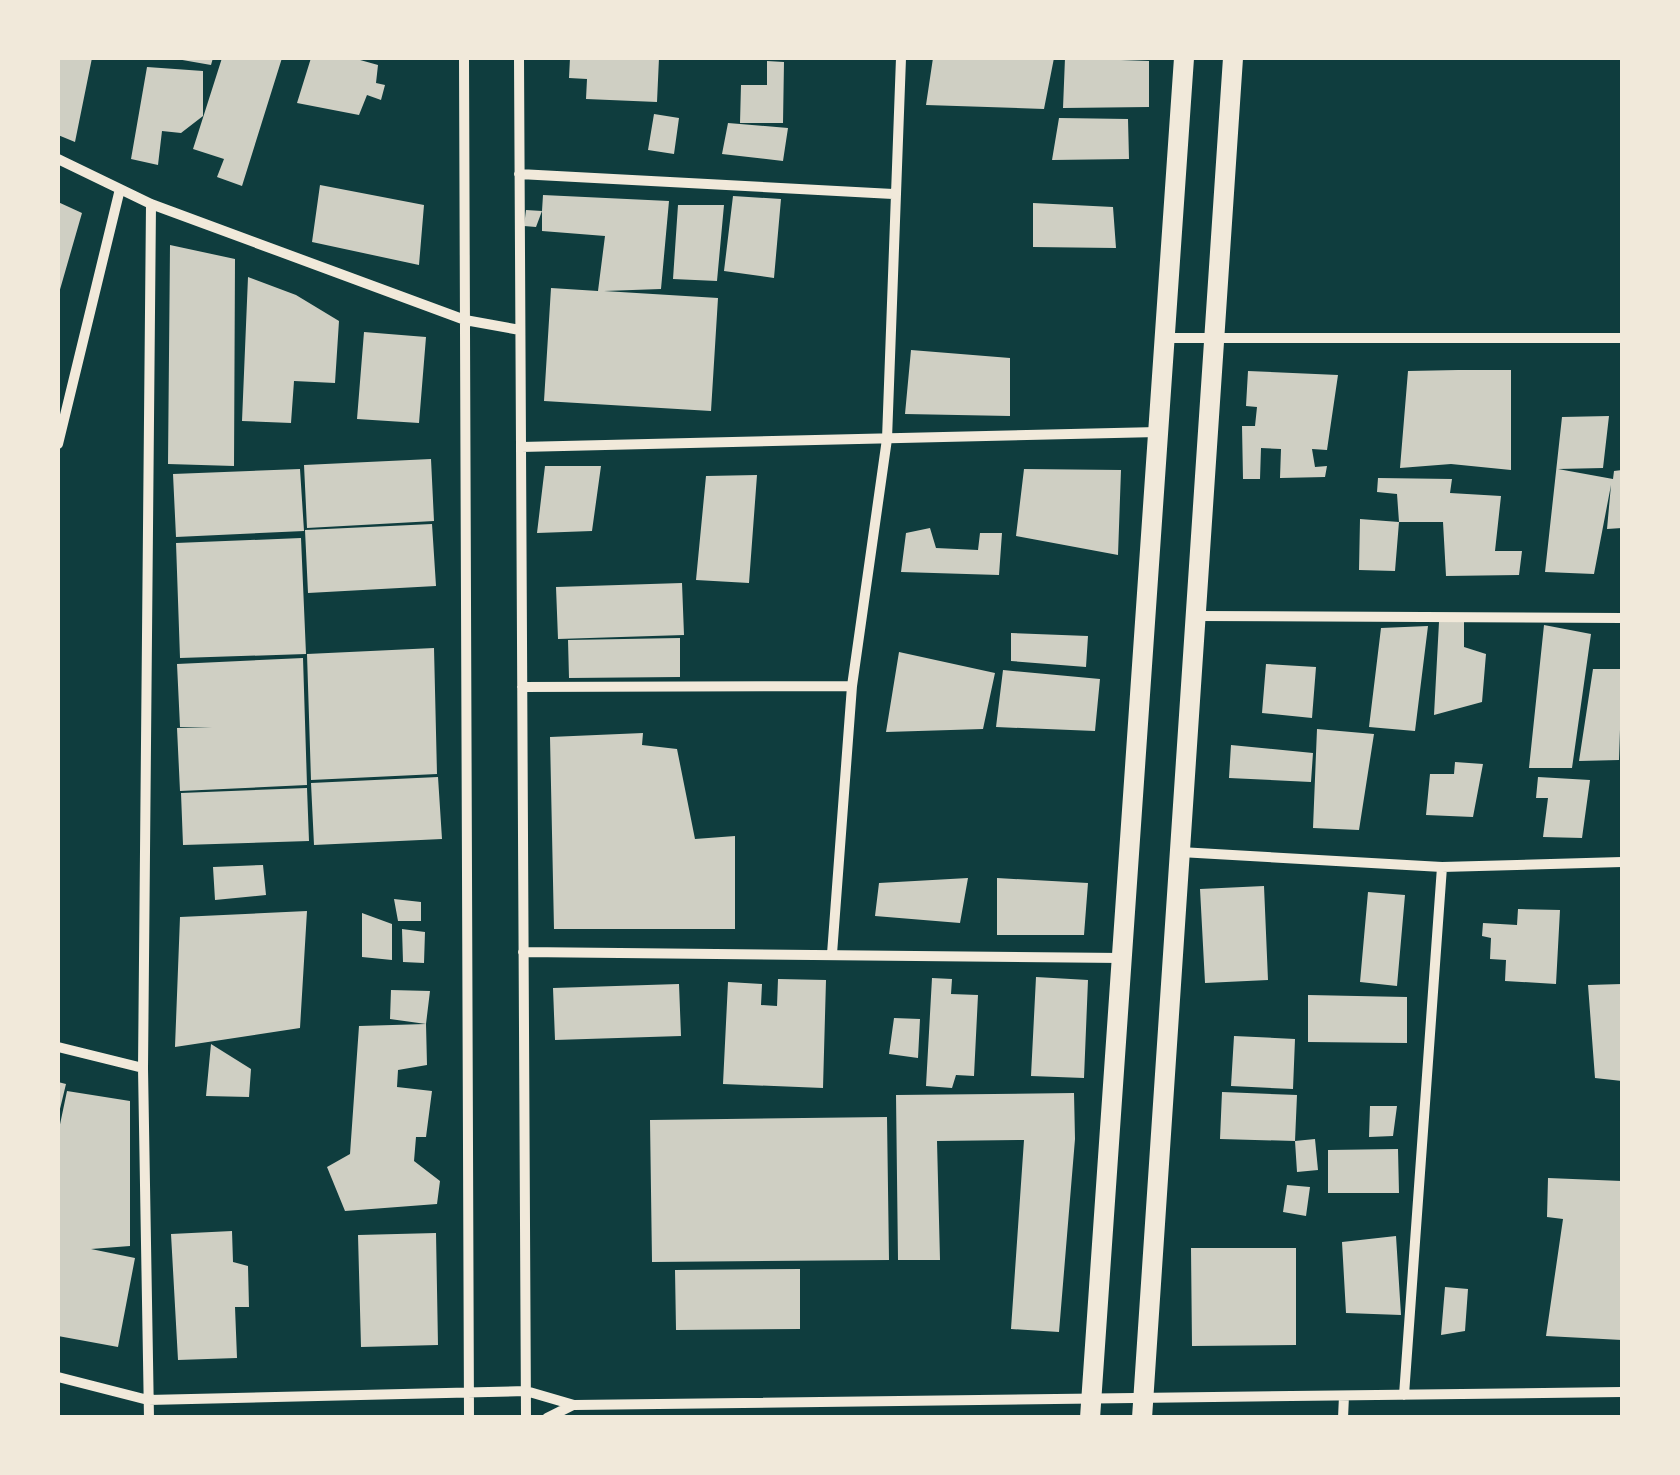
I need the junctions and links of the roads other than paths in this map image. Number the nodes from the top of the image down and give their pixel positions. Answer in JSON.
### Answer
{"nodes":[{"id":1,"x":464,"y":58,"type":"edge"},
{"id":2,"x":518,"y":58,"type":"edge"},
{"id":3,"x":901,"y":58,"type":"edge"},
{"id":4,"x":1184,"y":58,"type":"edge"},
{"id":5,"x":1233,"y":58,"type":"edge"},
{"id":6,"x":58,"y":160,"type":"edge"},
{"id":7,"x":519,"y":174,"type":"junction"},
{"id":8,"x":120,"y":189,"type":"junction"},
{"id":9,"x":893,"y":194,"type":"junction"},
{"id":10,"x":151,"y":204,"type":"junction"},
{"id":11,"x":465,"y":320,"type":"junction"},
{"id":12,"x":520,"y":330,"type":"junction"},
{"id":13,"x":1165,"y":338,"type":"junction"},
{"id":14,"x":1622,"y":338,"type":"edge"},
{"id":15,"x":1215,"y":340,"type":"junction"},
{"id":16,"x":1158,"y":432,"type":"junction"},
{"id":17,"x":887,"y":438,"type":"junction"},
{"id":18,"x":58,"y":444,"type":"edge"},
{"id":19,"x":521,"y":447,"type":"junction"},
{"id":20,"x":1196,"y":616,"type":"junction"},
{"id":21,"x":1622,"y":618,"type":"edge"},
{"id":22,"x":852,"y":686,"type":"junction"},
{"id":23,"x":522,"y":688,"type":"junction"},
{"id":24,"x":1180,"y":852,"type":"junction"},
{"id":25,"x":1622,"y":862,"type":"edge"},
{"id":26,"x":1442,"y":867,"type":"junction"},
{"id":27,"x":524,"y":952,"type":"junction"},
{"id":28,"x":832,"y":954,"type":"junction"},
{"id":29,"x":1122,"y":958,"type":"junction"},
{"id":30,"x":58,"y":1047,"type":"edge"},
{"id":31,"x":143,"y":1068,"type":"junction"},
{"id":32,"x":58,"y":1377,"type":"edge"},
{"id":33,"x":526,"y":1391,"type":"junction"},
{"id":34,"x":469,"y":1392,"type":"junction"},
{"id":35,"x":1622,"y":1392,"type":"edge"},
{"id":36,"x":1404,"y":1395,"type":"junction"},
{"id":37,"x":1344,"y":1396,"type":"junction"},
{"id":38,"x":148,"y":1400,"type":"junction"},
{"id":39,"x":574,"y":1405,"type":"junction"},
{"id":40,"x":1091,"y":1408,"type":"edge"},
{"id":41,"x":1142,"y":1409,"type":"edge"},
{"id":42,"x":149,"y":1418,"type":"edge"},
{"id":43,"x":469,"y":1418,"type":"edge"},
{"id":44,"x":526,"y":1418,"type":"edge"},
{"id":45,"x":546,"y":1418,"type":"edge"},
{"id":46,"x":1342,"y":1418,"type":"edge"}],
"edges":[{"from":1,"to":11,"type":"street"},
{"from":2,"to":7,"type":"street"},
{"from":3,"to":9,"type":"street"},
{"from":4,"to":13,"type":"main road"},
{"from":5,"to":15,"type":"main road"},
{"from":6,"to":8,"type":"street"},
{"from":7,"to":9,"type":"street"},
{"from":7,"to":12,"type":"street"},
{"from":8,"to":10,"type":"street"},
{"from":8,"to":18,"type":"street"},
{"from":9,"to":17,"type":"street"},
{"from":10,"to":11,"type":"street"},
{"from":10,"to":31,"type":"street"},
{"from":11,"to":12,"type":"street"},
{"from":11,"to":34,"type":"street"},
{"from":12,"to":19,"type":"street"},
{"from":13,"to":15,"type":"street"},
{"from":13,"to":16,"type":"main road"},
{"from":14,"to":15,"type":"street"},
{"from":15,"to":20,"type":"main road"},
{"from":16,"to":17,"type":"street"},
{"from":16,"to":29,"type":"main road"},
{"from":17,"to":19,"type":"street"},
{"from":17,"to":22,"type":"street"},
{"from":19,"to":23,"type":"street"},
{"from":20,"to":21,"type":"street"},
{"from":20,"to":24,"type":"main road"},
{"from":22,"to":23,"type":"street"},
{"from":22,"to":28,"type":"street"},
{"from":23,"to":27,"type":"street"},
{"from":24,"to":26,"type":"street"},
{"from":24,"to":41,"type":"main road"},
{"from":25,"to":26,"type":"street"},
{"from":26,"to":36,"type":"street"},
{"from":27,"to":28,"type":"street"},
{"from":27,"to":33,"type":"street"},
{"from":28,"to":29,"type":"street"},
{"from":29,"to":40,"type":"main road"},
{"from":30,"to":31,"type":"street"},
{"from":31,"to":38,"type":"street"},
{"from":32,"to":38,"type":"street"},
{"from":33,"to":34,"type":"street"},
{"from":33,"to":39,"type":"street"},
{"from":33,"to":44,"type":"street"},
{"from":34,"to":38,"type":"street"},
{"from":34,"to":43,"type":"street"},
{"from":35,"to":36,"type":"street"},
{"from":36,"to":37,"type":"street"},
{"from":37,"to":41,"type":"street"},
{"from":37,"to":46,"type":"street"},
{"from":38,"to":42,"type":"street"},
{"from":39,"to":40,"type":"street"},
{"from":39,"to":45,"type":"street"},
{"from":40,"to":41,"type":"street"}]}
